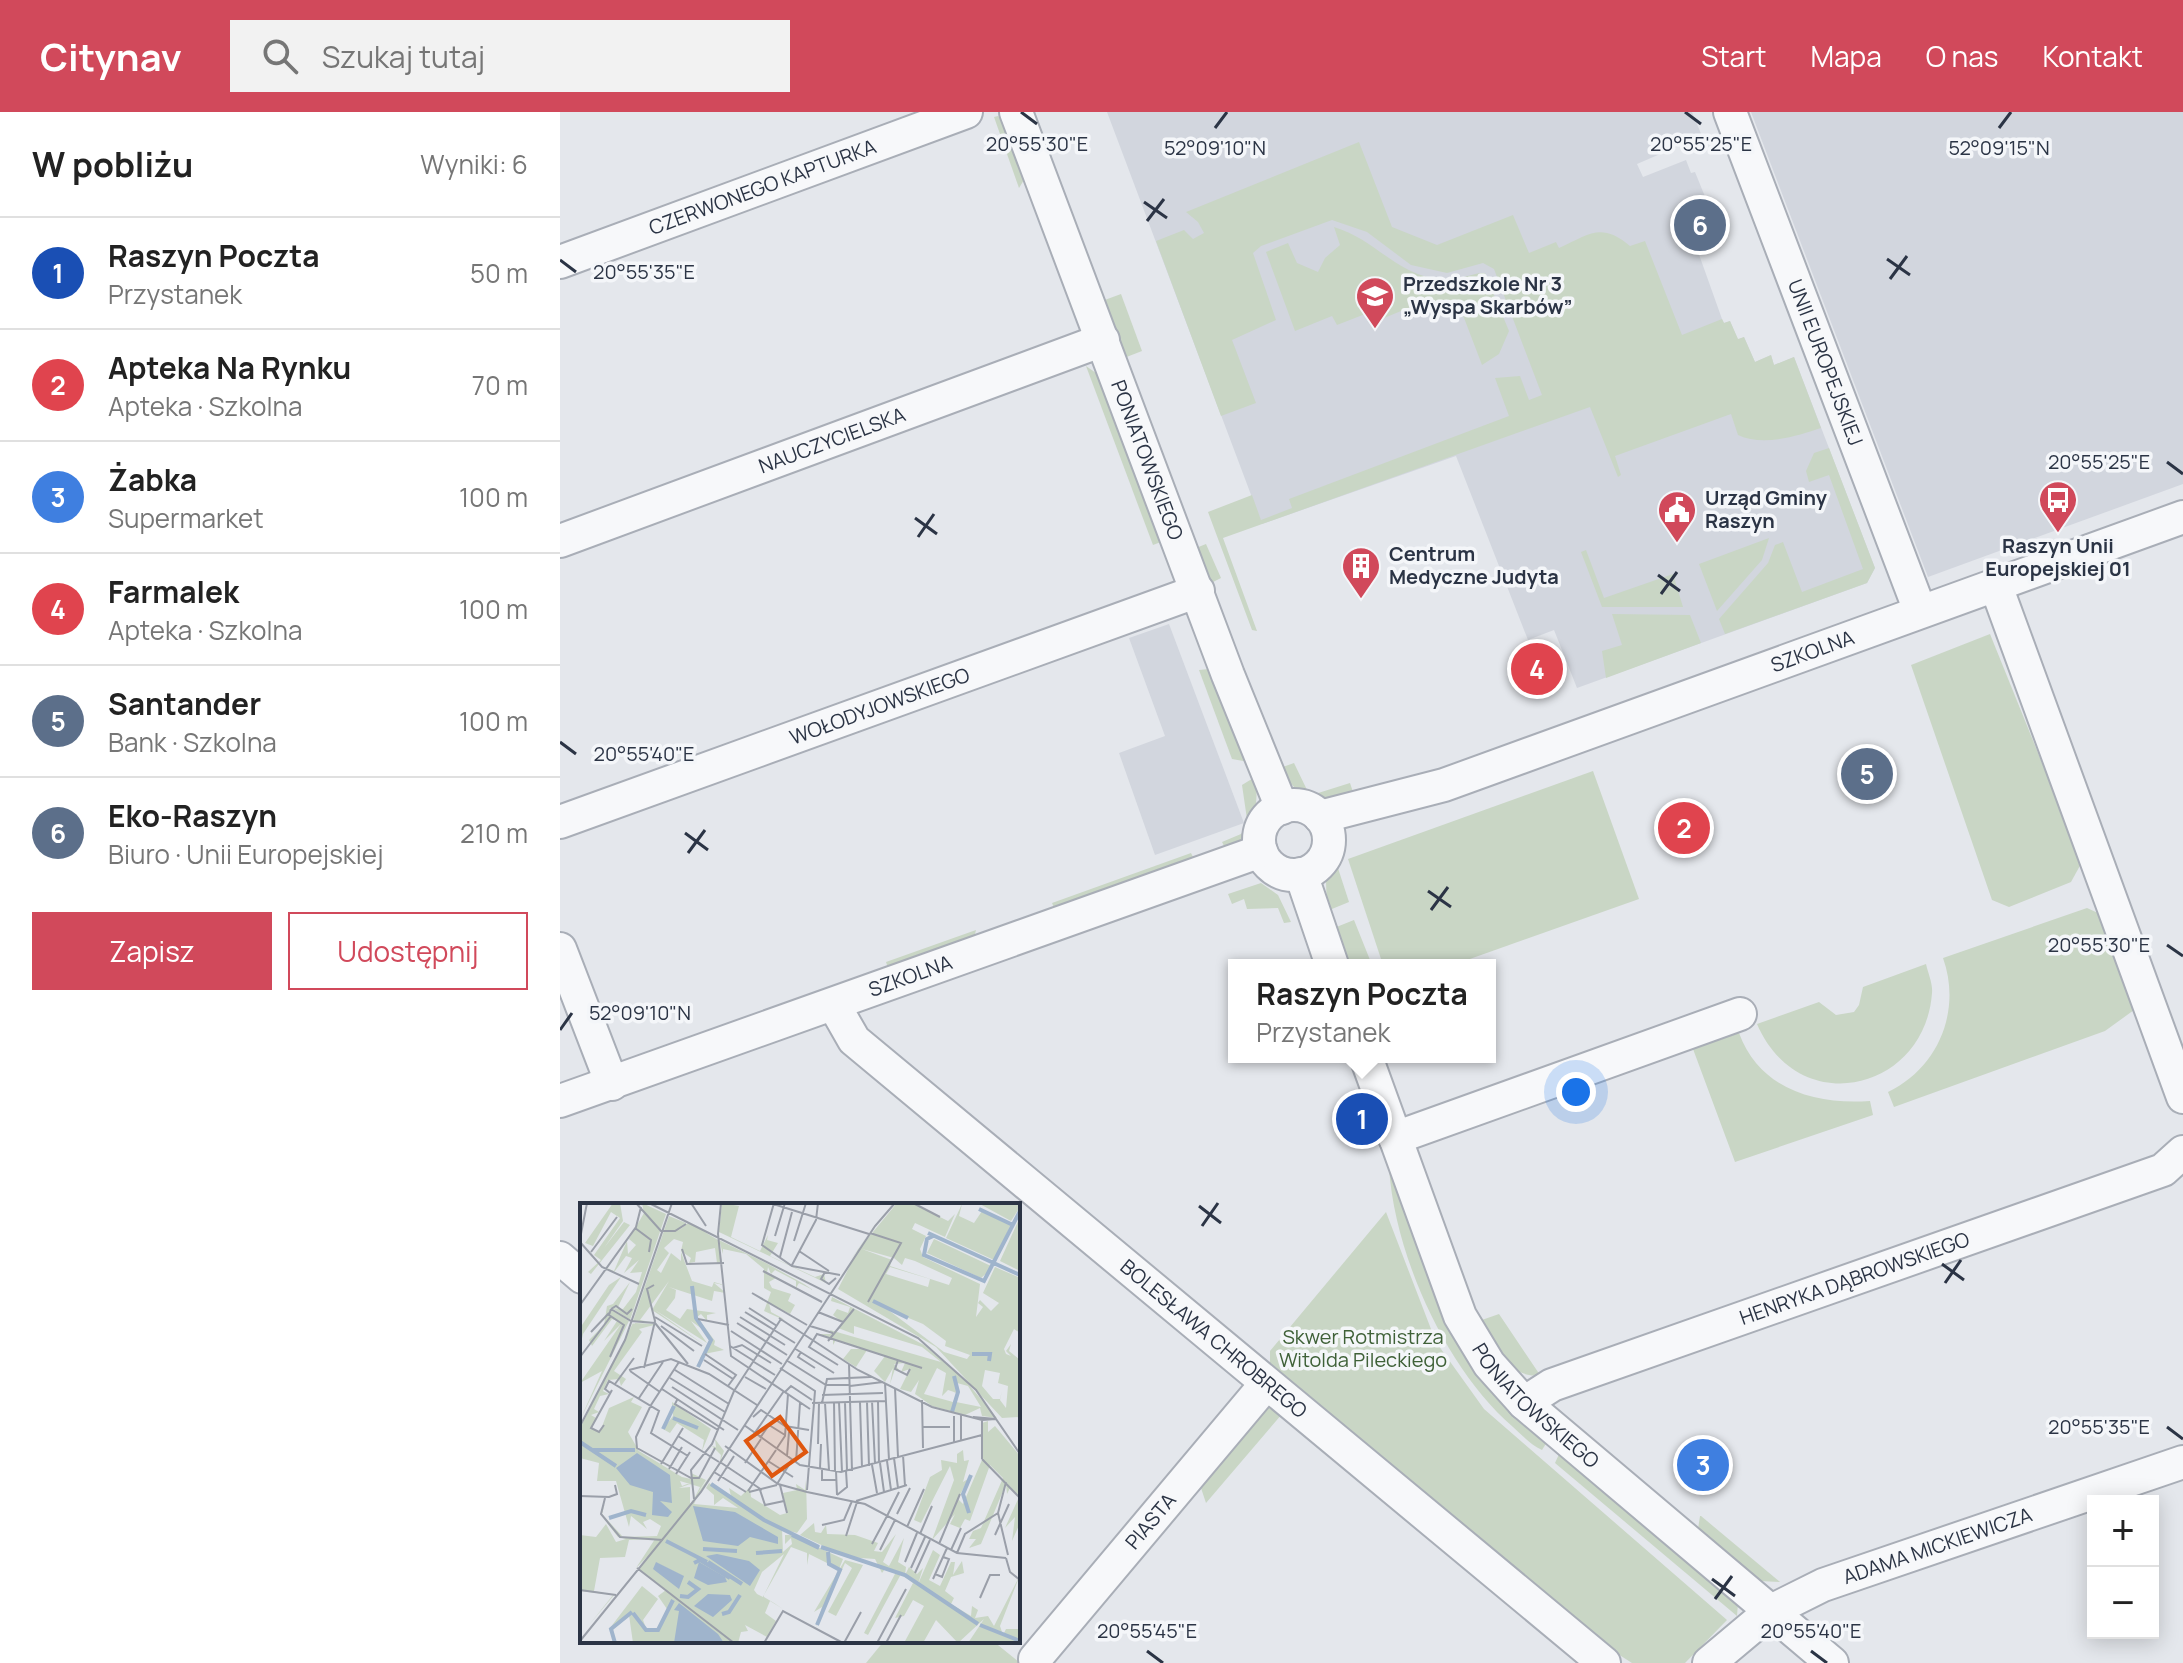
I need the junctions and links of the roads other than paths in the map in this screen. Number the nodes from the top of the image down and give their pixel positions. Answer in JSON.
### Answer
{"nodes":[{"id":1,"x":966,"y":112,"type":"edge"},
{"id":2,"x":1016,"y":112,"type":"edge"},
{"id":3,"x":1730,"y":112,"type":"edge"},
{"id":4,"x":560,"y":262,"type":"edge"},
{"id":5,"x":1103,"y":340,"type":"junction"},
{"id":6,"x":2183,"y":517,"type":"edge"},
{"id":7,"x":560,"y":541,"type":"edge"},
{"id":8,"x":1996,"y":586,"type":"junction"},
{"id":9,"x":1198,"y":591,"type":"junction"},
{"id":10,"x":1920,"y":611,"type":"junction"},
{"id":11,"x":1282,"y":808,"type":"junction"},
{"id":12,"x":560,"y":822,"type":"edge"},
{"id":13,"x":1325,"y":829,"type":"junction"},
{"id":14,"x":1261,"y":851,"type":"junction"},
{"id":15,"x":1301,"y":874,"type":"junction"},
{"id":16,"x":560,"y":949,"type":"edge"},
{"id":17,"x":1330,"y":959,"type":"edge"},
{"id":18,"x":834,"y":1005,"type":"junction"},
{"id":19,"x":1740,"y":1014,"type":"dead end"},
{"id":20,"x":1368,"y":1063,"type":"edge"},
{"id":21,"x":612,"y":1084,"type":"junction"},
{"id":22,"x":2183,"y":1097,"type":"edge"},
{"id":23,"x":560,"y":1101,"type":"edge"},
{"id":24,"x":1395,"y":1138,"type":"junction"},
{"id":25,"x":2183,"y":1152,"type":"edge"},
{"id":26,"x":560,"y":1258,"type":"edge"},
{"id":27,"x":580,"y":1275,"type":"edge"},
{"id":28,"x":1266,"y":1384,"type":"junction"},
{"id":29,"x":1524,"y":1403,"type":"junction"},
{"id":30,"x":2183,"y":1462,"type":"edge"},
{"id":31,"x":1771,"y":1611,"type":"junction"},
{"id":32,"x":1030,"y":1654,"type":"edge"},
{"id":33,"x":1604,"y":1663,"type":"edge"},
{"id":34,"x":1709,"y":1663,"type":"edge"},
{"id":35,"x":1832,"y":1663,"type":"edge"}],
"edges":[{"from":1,"to":4,"type":"street","name":"CZERWONEGO KAPTURKA"},
{"from":2,"to":5,"type":"street","name":"PONIATOWSKIEGO"},
{"from":3,"to":10,"type":"street","name":"UNII EUROPEJSKIEJ"},
{"from":5,"to":7,"type":"street","name":"NAUCZYCIELSKA"},
{"from":5,"to":9,"type":"street","name":"PONIATOWSKIEGO"},
{"from":6,"to":8,"type":"street","name":"SZKOLNA"},
{"from":8,"to":10,"type":"street","name":"SZKOLNA"},
{"from":8,"to":22,"type":"street"},
{"from":9,"to":11,"type":"street","name":"PONIATOWSKIEGO"},
{"from":9,"to":12,"type":"street","name":"WOŁODYJOWSKIEGO"},
{"from":10,"to":13,"type":"street","name":"SZKOLNA"},
{"from":11,"to":13,"type":"street"},
{"from":11,"to":14,"type":"street"},
{"from":13,"to":15,"type":"street"},
{"from":14,"to":15,"type":"street"},
{"from":14,"to":18,"type":"street","name":"SZKOLNA"},
{"from":15,"to":17,"type":"street"},
{"from":16,"to":21,"type":"street"},
{"from":18,"to":21,"type":"street","name":"SZKOLNA"},
{"from":18,"to":28,"type":"street","name":"BOLESŁAWA CHROBREGO"},
{"from":19,"to":24,"type":"street"},
{"from":20,"to":24,"type":"street","name":"PONIATOWSKIEGO"},
{"from":21,"to":23,"type":"street","name":"SZKOLNA"},
{"from":24,"to":29,"type":"street","name":"PONIATOWSKIEGO"},
{"from":25,"to":29,"type":"street","name":"HENRYKA DĄBROWSKIEGO"},
{"from":26,"to":27,"type":"street"},
{"from":28,"to":32,"type":"street","name":"PIASTA"},
{"from":28,"to":33,"type":"street","name":"BOLESŁAWA CHROBREGO"},
{"from":29,"to":31,"type":"street","name":"PONIATOWSKIEGO"},
{"from":30,"to":31,"type":"street","name":"ADAMA MICKIEWICZA"},
{"from":31,"to":34,"type":"street","name":"ADAMA MICKIEWICZA"},
{"from":31,"to":35,"type":"street","name":"PONIATOWSKIEGO"}]}
